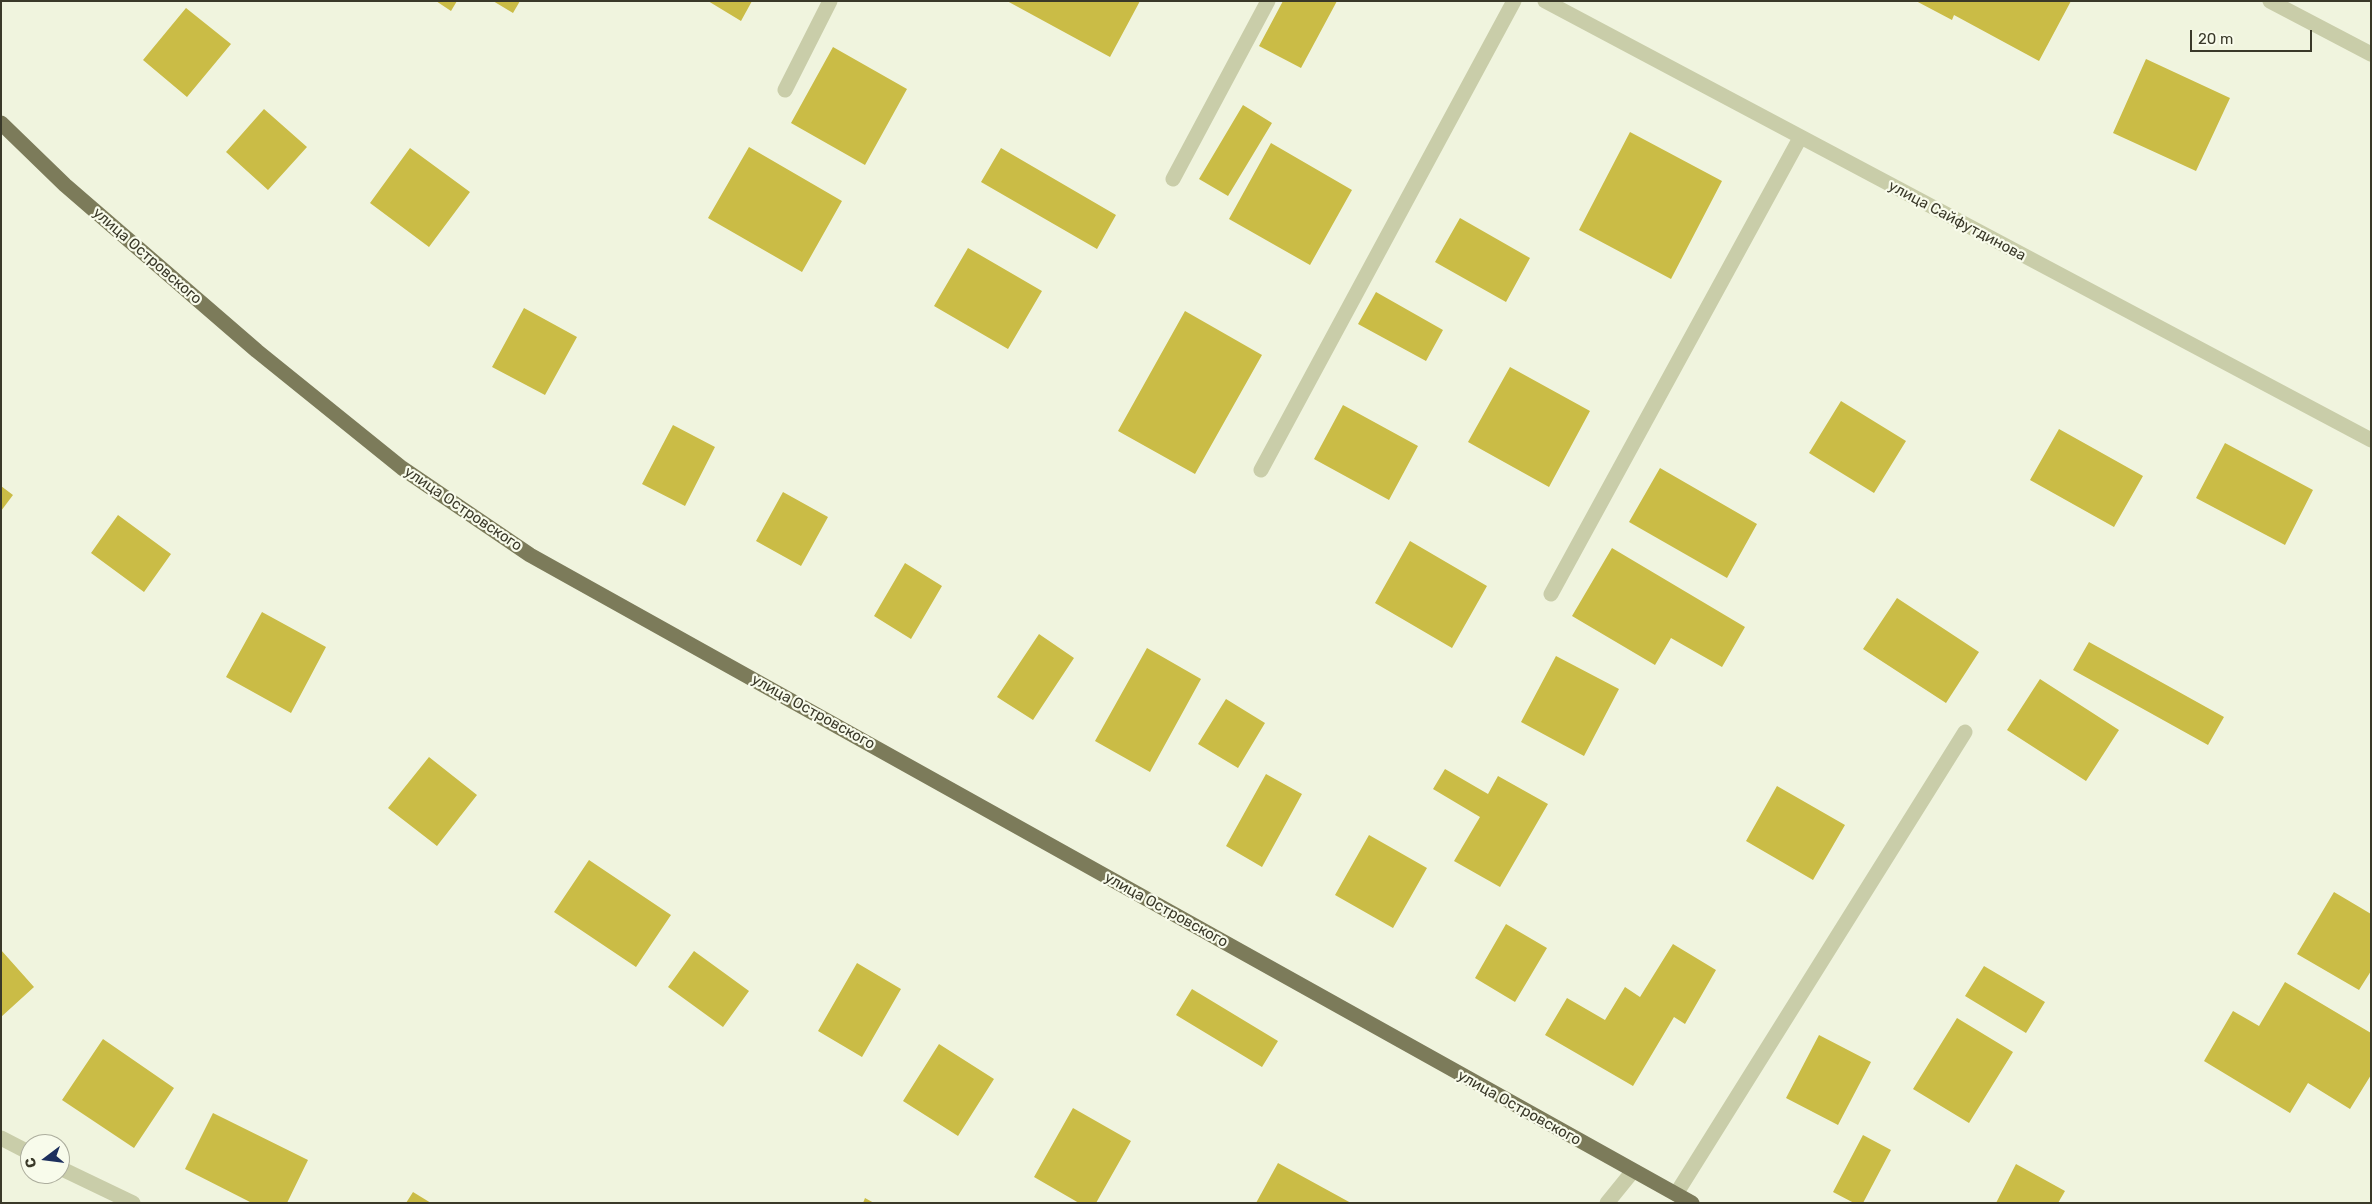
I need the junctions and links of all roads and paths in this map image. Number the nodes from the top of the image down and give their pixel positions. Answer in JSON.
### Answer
{"nodes":[{"id":1,"x":830,"y":1,"type":"edge"},
{"id":2,"x":1268,"y":1,"type":"edge"},
{"id":3,"x":1514,"y":1,"type":"edge"},
{"id":4,"x":1545,"y":1,"type":"edge"},
{"id":5,"x":2270,"y":1,"type":"edge"},
{"id":6,"x":2371,"y":54,"type":"edge"},
{"id":7,"x":786,"y":90,"type":"dead end"},
{"id":8,"x":1,"y":123,"type":"edge"},
{"id":9,"x":1800,"y":138,"type":"junction"},
{"id":10,"x":1173,"y":179,"type":"dead end"},
{"id":11,"x":2371,"y":440,"type":"edge"},
{"id":12,"x":1262,"y":470,"type":"dead end"},
{"id":13,"x":1551,"y":594,"type":"dead end"},
{"id":14,"x":1965,"y":732,"type":"dead end"},
{"id":15,"x":1,"y":1138,"type":"edge"},
{"id":16,"x":20,"y":1148,"type":"edge"},
{"id":17,"x":1633,"y":1171,"type":"junction"},
{"id":18,"x":70,"y":1173,"type":"edge"},
{"id":19,"x":1676,"y":1194,"type":"junction"},
{"id":20,"x":133,"y":1203,"type":"edge"},
{"id":21,"x":1607,"y":1203,"type":"edge"},
{"id":22,"x":1692,"y":1203,"type":"edge"}],
"edges":[{"from":1,"to":7,"type":"street"},
{"from":2,"to":10,"type":"street"},
{"from":3,"to":12,"type":"street"},
{"from":4,"to":9,"type":"street","name":"улица Сайфутдинова"},
{"from":5,"to":6,"type":"street"},
{"from":8,"to":17,"type":"main road","name":"улица Островского"},
{"from":9,"to":11,"type":"street","name":"улица Сайфутдинова"},
{"from":9,"to":13,"type":"street"},
{"from":14,"to":19,"type":"street"},
{"from":15,"to":16,"type":"street"},
{"from":17,"to":19,"type":"main road","name":"улица Островского"},
{"from":17,"to":21,"type":"street"},
{"from":18,"to":20,"type":"street"},
{"from":19,"to":22,"type":"main road","name":"улица Островского"}]}
